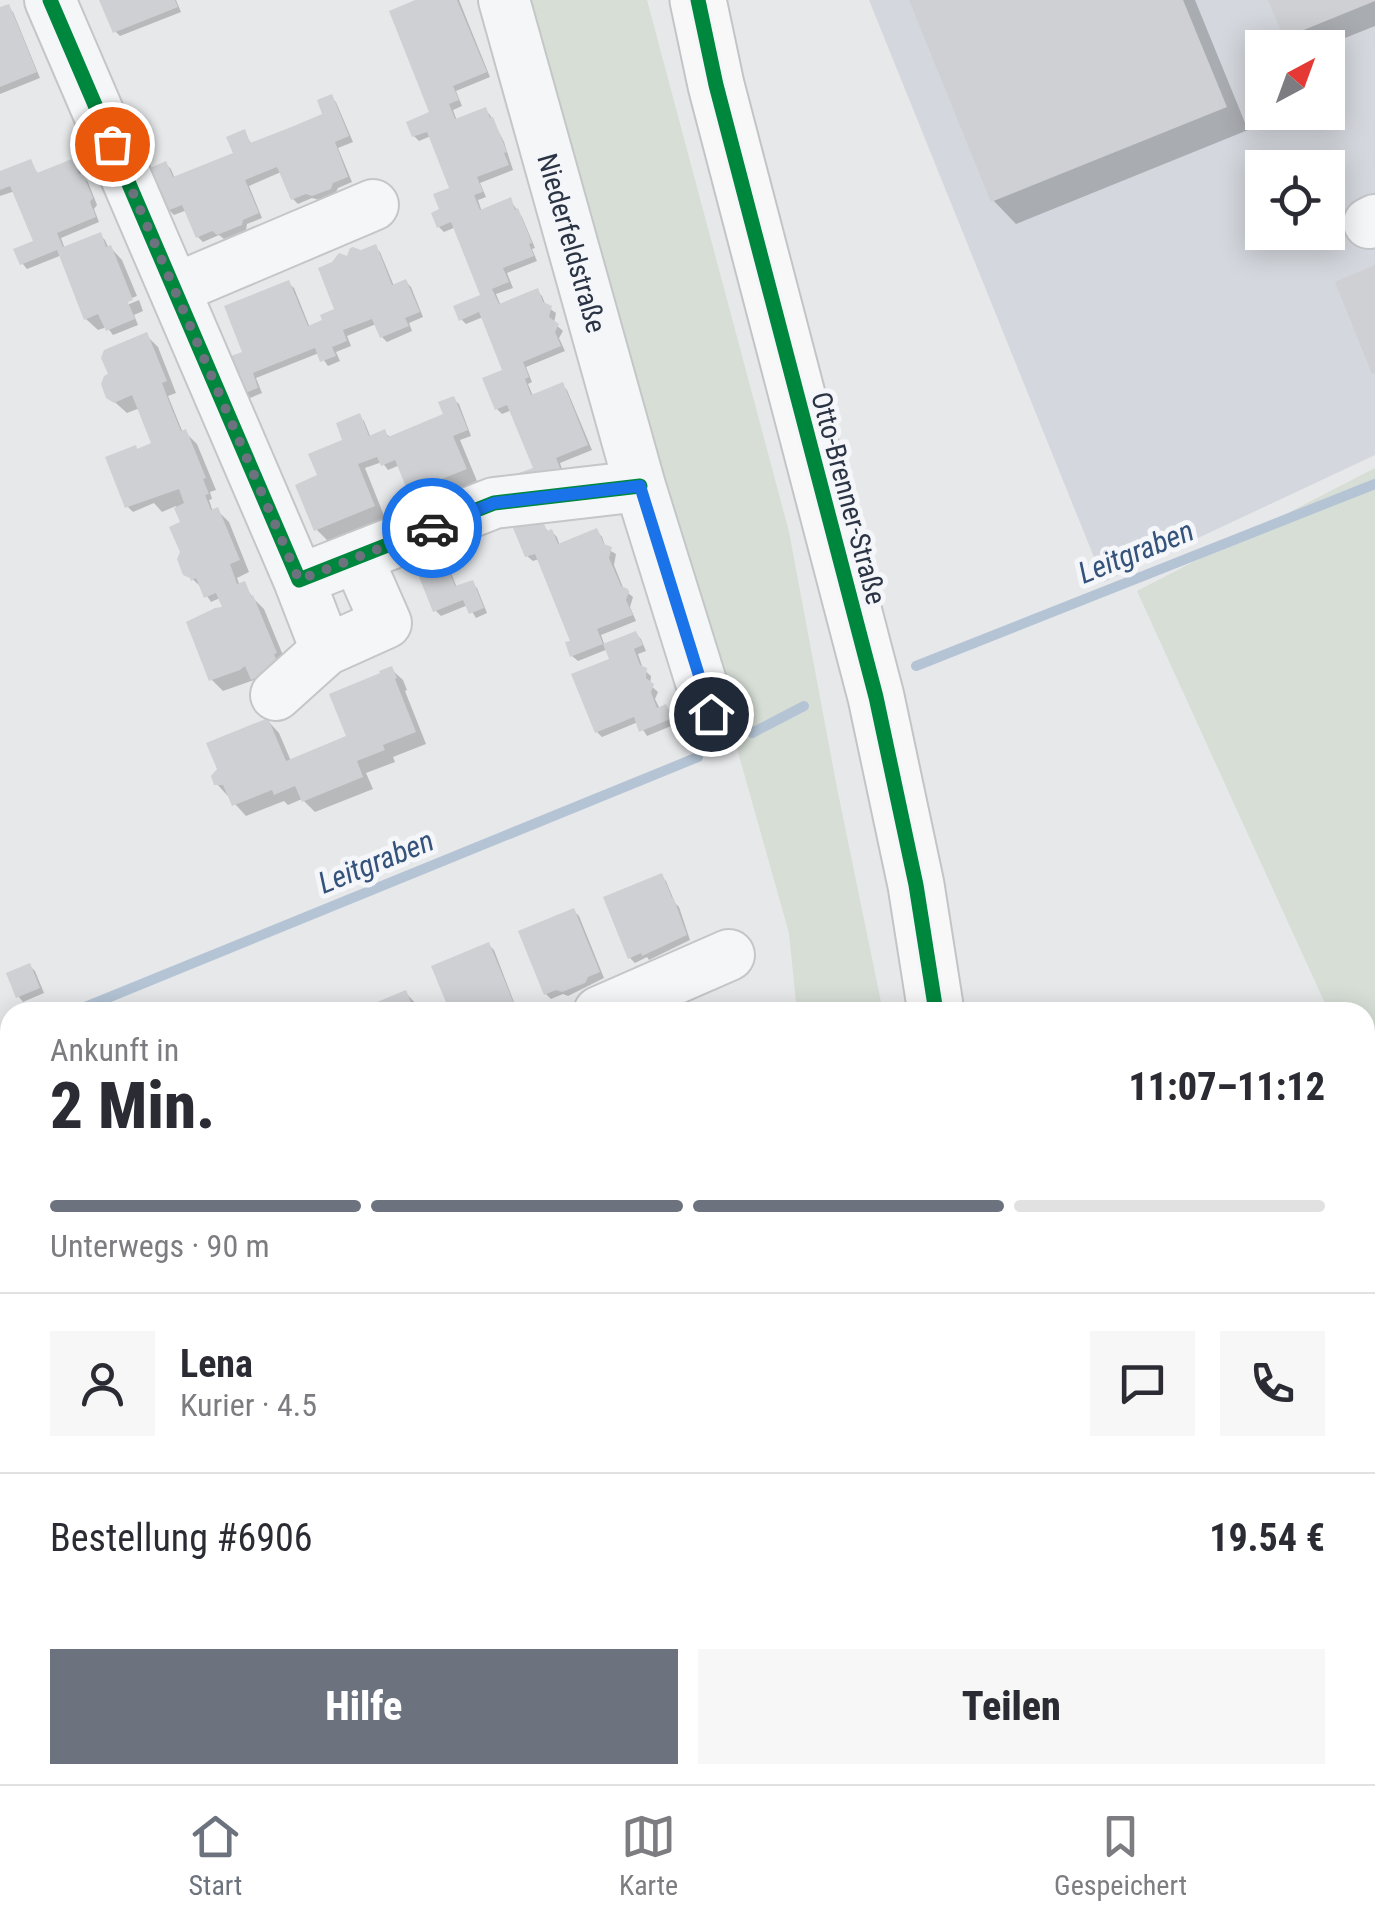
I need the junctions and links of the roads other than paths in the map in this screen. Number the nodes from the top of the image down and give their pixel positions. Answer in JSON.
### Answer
{"nodes":[{"id":1,"x":50,"y":0,"type":"edge"},
{"id":2,"x":504,"y":0,"type":"edge"},
{"id":3,"x":698,"y":0,"type":"edge"},
{"id":4,"x":373,"y":206,"type":"dead end"},
{"id":5,"x":175,"y":289,"type":"junction"},
{"id":6,"x":640,"y":486,"type":"junction"},
{"id":7,"x":357,"y":557,"type":"junction"},
{"id":8,"x":299,"y":580,"type":"junction"},
{"id":9,"x":326,"y":650,"type":"junction"},
{"id":10,"x":276,"y":694,"type":"dead end"},
{"id":11,"x":711,"y":714,"type":"dead end"},
{"id":12,"x":729,"y":954,"type":"dead end"},
{"id":13,"x":621,"y":1002,"type":"edge"},
{"id":14,"x":934,"y":1002,"type":"edge"}],
"edges":[{"from":1,"to":5,"type":"street"},
{"from":2,"to":6,"type":"street","name":"Niederfeldstraße"},
{"from":3,"to":14,"type":"main road","name":"Otto-Brenner-Straße"},
{"from":4,"to":5,"type":"street"},
{"from":5,"to":8,"type":"street"},
{"from":6,"to":7,"type":"street"},
{"from":6,"to":11,"type":"street","name":"Niederfeldstraße"},
{"from":7,"to":8,"type":"street"},
{"from":7,"to":9,"type":"street"},
{"from":8,"to":9,"type":"street"},
{"from":9,"to":10,"type":"street"},
{"from":12,"to":13,"type":"street"}]}
